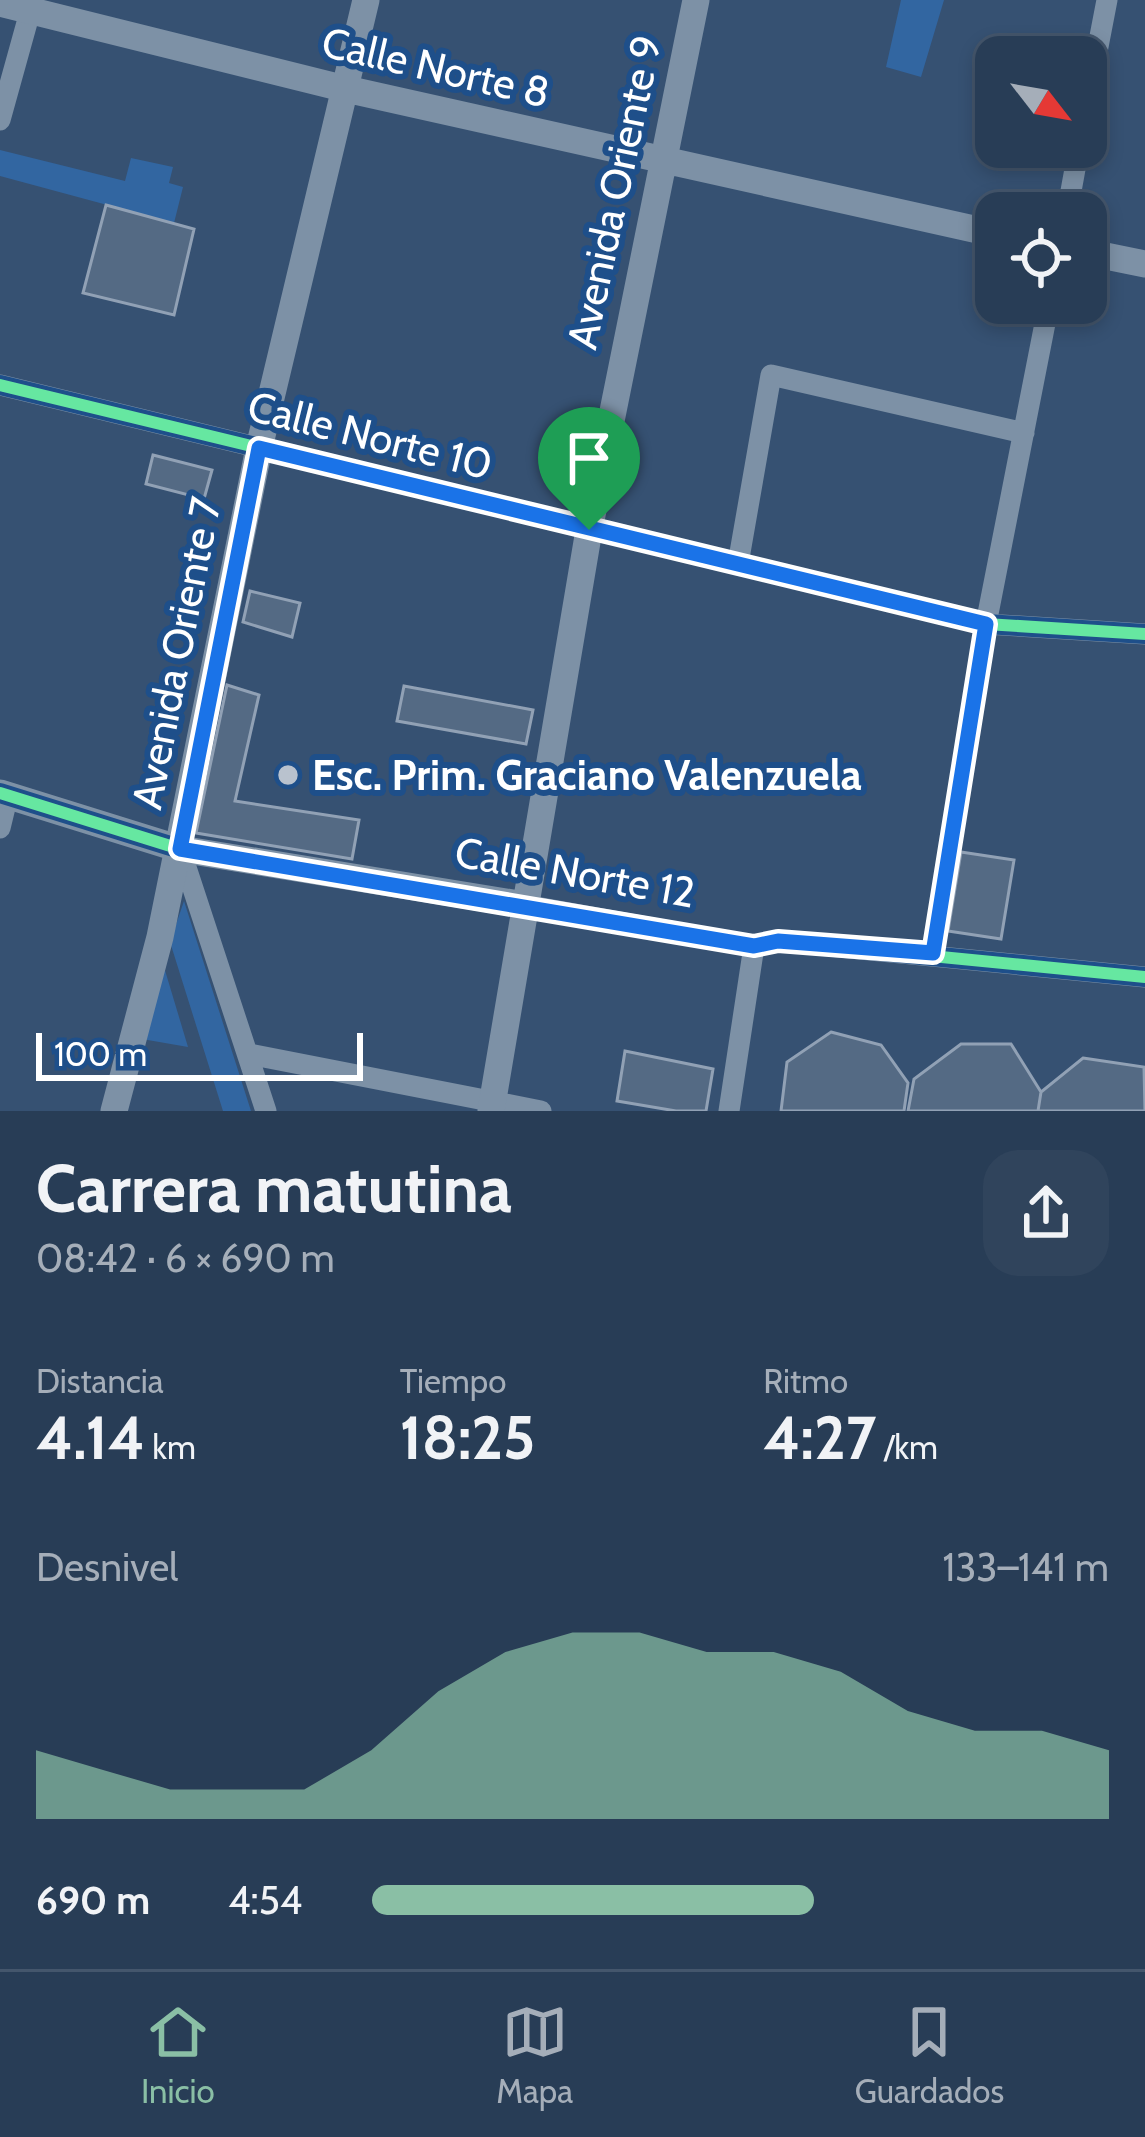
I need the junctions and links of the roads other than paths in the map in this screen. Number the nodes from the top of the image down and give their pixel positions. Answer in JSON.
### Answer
{"nodes":[{"id":1,"x":366,"y":0,"type":"edge"},
{"id":2,"x":697,"y":0,"type":"edge"},
{"id":3,"x":1107,"y":0,"type":"edge"},
{"id":4,"x":0,"y":3,"type":"edge"},
{"id":5,"x":32,"y":5,"type":"edge"},
{"id":6,"x":1100,"y":36,"type":"edge"},
{"id":7,"x":346,"y":89,"type":"junction"},
{"id":8,"x":0,"y":120,"type":"edge"},
{"id":9,"x":661,"y":162,"type":"junction"},
{"id":10,"x":975,"y":229,"type":"edge"},
{"id":11,"x":1107,"y":256,"type":"edge"},
{"id":12,"x":1145,"y":264,"type":"edge"},
{"id":13,"x":1045,"y":324,"type":"edge"},
{"id":14,"x":0,"y":385,"type":"edge"},
{"id":15,"x":1024,"y":433,"type":"junction"},
{"id":16,"x":259,"y":448,"type":"junction"},
{"id":17,"x":589,"y":530,"type":"junction"},
{"id":18,"x":738,"y":564,"type":"junction"},
{"id":19,"x":986,"y":624,"type":"junction"},
{"id":20,"x":1145,"y":634,"type":"edge"},
{"id":21,"x":4,"y":794,"type":"edge"},
{"id":22,"x":0,"y":828,"type":"edge"},
{"id":23,"x":180,"y":849,"type":"junction"},
{"id":24,"x":525,"y":905,"type":"junction"},
{"id":25,"x":754,"y":946,"type":"junction"},
{"id":26,"x":933,"y":953,"type":"junction"},
{"id":27,"x":1145,"y":977,"type":"edge"},
{"id":28,"x":249,"y":1054,"type":"junction"},
{"id":29,"x":492,"y":1106,"type":"edge"},
{"id":30,"x":114,"y":1111,"type":"edge"},
{"id":31,"x":266,"y":1111,"type":"edge"},
{"id":32,"x":541,"y":1111,"type":"edge"},
{"id":33,"x":729,"y":1111,"type":"edge"}],
"edges":[{"from":1,"to":7,"type":"street","name":"Avenida Oriente 7"},
{"from":2,"to":9,"type":"street","name":"Avenida Oriente 9"},
{"from":3,"to":6,"type":"street"},
{"from":4,"to":5,"type":"street","name":"Calle Norte 8"},
{"from":5,"to":7,"type":"street","name":"Calle Norte 8"},
{"from":5,"to":8,"type":"street"},
{"from":7,"to":9,"type":"street","name":"Calle Norte 8"},
{"from":7,"to":16,"type":"street","name":"Avenida Oriente 7"},
{"from":9,"to":10,"type":"street","name":"Calle Norte 8"},
{"from":9,"to":17,"type":"street","name":"Avenida Oriente 9"},
{"from":11,"to":12,"type":"street"},
{"from":13,"to":15,"type":"street"},
{"from":14,"to":16,"type":"street","name":"Calle Norte 10"},
{"from":15,"to":18,"type":"street"},
{"from":15,"to":19,"type":"street"},
{"from":16,"to":17,"type":"street","name":"Calle Norte 10"},
{"from":16,"to":23,"type":"street","name":"Avenida Oriente 7"},
{"from":17,"to":18,"type":"street","name":"Calle Norte 10"},
{"from":17,"to":24,"type":"street","name":"Avenida Oriente 9"},
{"from":18,"to":19,"type":"street","name":"Calle Norte 10"},
{"from":19,"to":20,"type":"street","name":"Calle Norte 10"},
{"from":19,"to":26,"type":"street"},
{"from":21,"to":22,"type":"street"},
{"from":21,"to":23,"type":"street","name":"Calle Norte 12"},
{"from":23,"to":24,"type":"street","name":"Calle Norte 12"},
{"from":23,"to":28,"type":"street"},
{"from":23,"to":30,"type":"street","name":"Avenida Oriente 7"},
{"from":24,"to":25,"type":"street","name":"Calle Norte 12"},
{"from":24,"to":29,"type":"street","name":"Avenida Oriente 9"},
{"from":25,"to":26,"type":"street","name":"Calle Norte 12"},
{"from":25,"to":33,"type":"street"},
{"from":26,"to":27,"type":"street","name":"Calle Norte 12"},
{"from":28,"to":29,"type":"street"},
{"from":28,"to":31,"type":"street"},
{"from":29,"to":32,"type":"street"}]}
